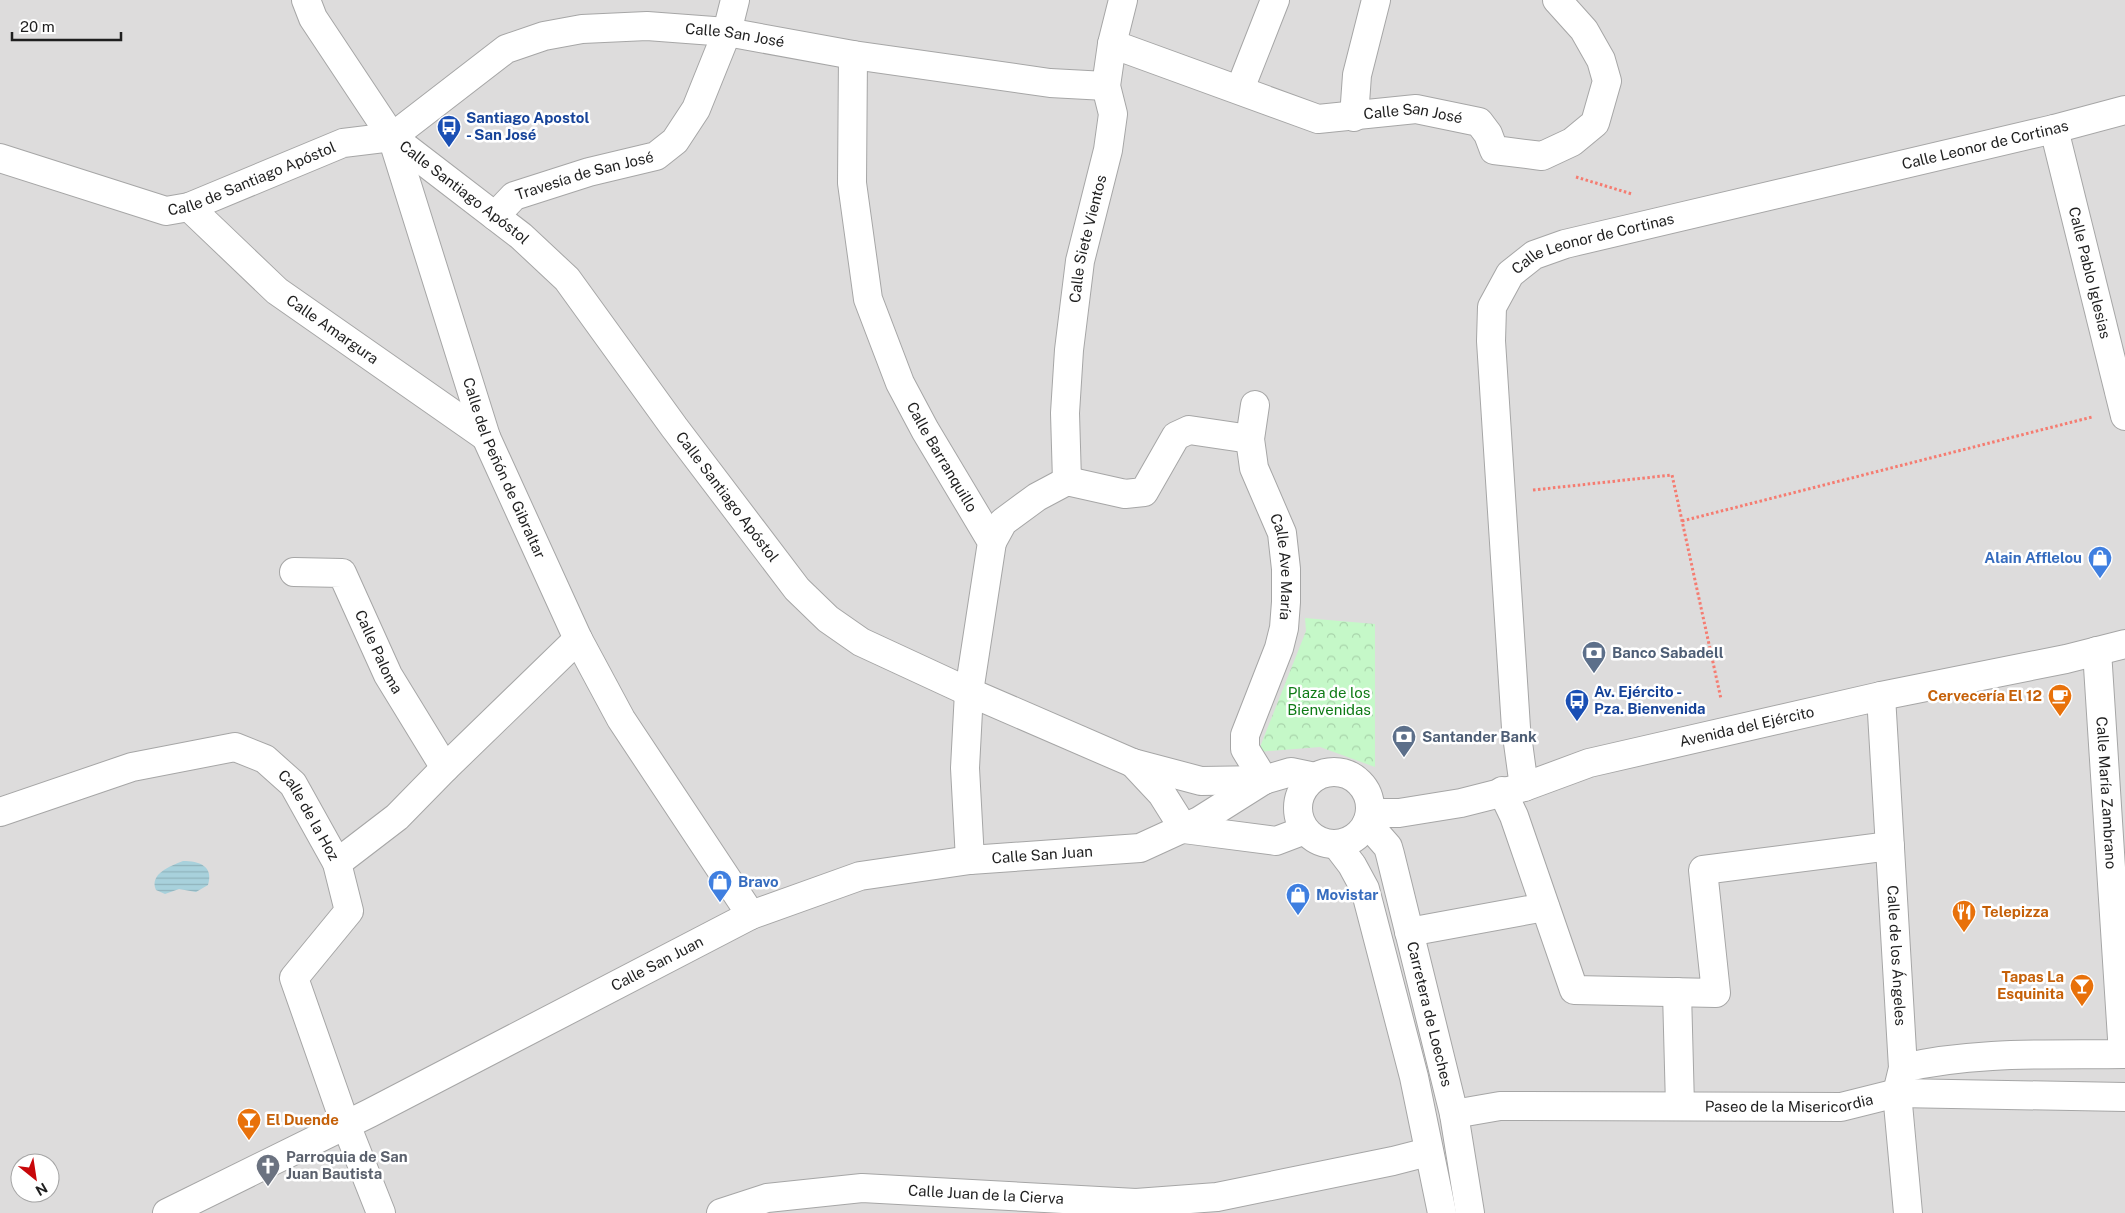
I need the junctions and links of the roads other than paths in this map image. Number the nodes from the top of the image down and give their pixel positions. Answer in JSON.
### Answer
{"nodes":[{"id":1,"x":306,"y":0,"type":"edge"},
{"id":2,"x":735,"y":0,"type":"edge"},
{"id":3,"x":1123,"y":0,"type":"edge"},
{"id":4,"x":1275,"y":0,"type":"edge"},
{"id":5,"x":1376,"y":0,"type":"edge"},
{"id":6,"x":1557,"y":0,"type":"edge"},
{"id":7,"x":727,"y":32,"type":"junction"},
{"id":8,"x":1112,"y":44,"type":"junction"},
{"id":9,"x":853,"y":55,"type":"junction"},
{"id":10,"x":1106,"y":86,"type":"junction"},
{"id":11,"x":1240,"y":89,"type":"junction"},
{"id":12,"x":2125,"y":110,"type":"edge"},
{"id":13,"x":1354,"y":117,"type":"junction"},
{"id":14,"x":2054,"y":129,"type":"junction"},
{"id":15,"x":392,"y":137,"type":"junction"},
{"id":16,"x":0,"y":158,"type":"edge"},
{"id":17,"x":189,"y":206,"type":"junction"},
{"id":18,"x":495,"y":216,"type":"junction"},
{"id":19,"x":1255,"y":405,"type":"dead end"},
{"id":20,"x":2124,"y":412,"type":"edge"},
{"id":21,"x":486,"y":437,"type":"junction"},
{"id":22,"x":1250,"y":439,"type":"junction"},
{"id":23,"x":1067,"y":482,"type":"junction"},
{"id":24,"x":992,"y":542,"type":"junction"},
{"id":25,"x":294,"y":572,"type":"dead end"},
{"id":26,"x":578,"y":639,"type":"junction"},
{"id":27,"x":2125,"y":644,"type":"edge"},
{"id":28,"x":2097,"y":651,"type":"junction"},
{"id":29,"x":969,"y":692,"type":"junction"},
{"id":30,"x":1881,"y":696,"type":"junction"},
{"id":31,"x":1133,"y":763,"type":"junction"},
{"id":32,"x":445,"y":768,"type":"junction"},
{"id":33,"x":1314,"y":778,"type":"junction"},
{"id":34,"x":1264,"y":780,"type":"junction"},
{"id":35,"x":1513,"y":789,"type":"junction"},
{"id":36,"x":0,"y":812,"type":"edge"},
{"id":37,"x":1369,"y":818,"type":"junction"},
{"id":38,"x":1184,"y":830,"type":"junction"},
{"id":39,"x":1305,"y":830,"type":"junction"},
{"id":40,"x":1336,"y":844,"type":"junction"},
{"id":41,"x":1890,"y":846,"type":"junction"},
{"id":42,"x":970,"y":860,"type":"junction"},
{"id":43,"x":337,"y":863,"type":"junction"},
{"id":44,"x":1546,"y":907,"type":"junction"},
{"id":45,"x":752,"y":914,"type":"junction"},
{"id":46,"x":1409,"y":932,"type":"junction"},
{"id":47,"x":1677,"y":992,"type":"junction"},
{"id":48,"x":2124,"y":1054,"type":"edge"},
{"id":49,"x":1900,"y":1080,"type":"junction"},
{"id":50,"x":2125,"y":1097,"type":"edge"},
{"id":51,"x":1680,"y":1106,"type":"junction"},
{"id":52,"x":1454,"y":1114,"type":"junction"},
{"id":53,"x":346,"y":1125,"type":"junction"},
{"id":54,"x":1428,"y":1152,"type":"junction"},
{"id":55,"x":969,"y":1203,"type":"edge"},
{"id":56,"x":166,"y":1213,"type":"edge"},
{"id":57,"x":381,"y":1213,"type":"edge"},
{"id":58,"x":720,"y":1213,"type":"edge"},
{"id":59,"x":1442,"y":1213,"type":"edge"},
{"id":60,"x":1470,"y":1213,"type":"edge"},
{"id":61,"x":1908,"y":1213,"type":"edge"}],
"edges":[{"from":1,"to":15,"type":"street","name":"Calle del Peñón de Gibraltar"},
{"from":2,"to":7,"type":"street","name":"Travesía de San José"},
{"from":3,"to":8,"type":"street","name":"Calle Siete Vientos"},
{"from":4,"to":11,"type":"street"},
{"from":5,"to":13,"type":"street"},
{"from":6,"to":13,"type":"street","name":"Calle San José"},
{"from":7,"to":9,"type":"street","name":"Calle San José"},
{"from":7,"to":15,"type":"street","name":"Calle San José"},
{"from":7,"to":18,"type":"street","name":"Travesía de San José"},
{"from":8,"to":10,"type":"street","name":"Calle Siete Vientos"},
{"from":8,"to":11,"type":"street","name":"Calle San José"},
{"from":9,"to":10,"type":"street","name":"Calle San José"},
{"from":9,"to":24,"type":"street","name":"Calle Barranquillo"},
{"from":10,"to":23,"type":"street","name":"Calle Siete Vientos"},
{"from":11,"to":13,"type":"street","name":"Calle San José"},
{"from":12,"to":14,"type":"street","name":"Calle Leonor de Cortinas"},
{"from":14,"to":20,"type":"street","name":"Calle Pablo Iglesias"},
{"from":14,"to":35,"type":"street","name":"Calle Leonor de Cortinas"},
{"from":15,"to":17,"type":"street","name":"Calle de Santiago Apóstol"},
{"from":15,"to":18,"type":"street","name":"Calle Santiago Apóstol"},
{"from":15,"to":21,"type":"street","name":"Calle del Peñón de Gibraltar"},
{"from":16,"to":17,"type":"street","name":"Calle de Santiago Apóstol"},
{"from":17,"to":21,"type":"street","name":"Calle Amargura"},
{"from":18,"to":29,"type":"street","name":"Calle Santiago Apóstol"},
{"from":19,"to":22,"type":"street","name":"Calle Ave María"},
{"from":21,"to":26,"type":"street","name":"Calle del Peñón de Gibraltar"},
{"from":22,"to":23,"type":"street"},
{"from":22,"to":34,"type":"street","name":"Calle Ave María"},
{"from":23,"to":24,"type":"street"},
{"from":24,"to":29,"type":"street"},
{"from":25,"to":32,"type":"street","name":"Calle Paloma"},
{"from":26,"to":32,"type":"street"},
{"from":26,"to":45,"type":"street","name":"Calle del Peñón de Gibraltar"},
{"from":27,"to":28,"type":"street","name":"Avenida del Ejército"},
{"from":28,"to":30,"type":"street","name":"Avenida del Ejército"},
{"from":28,"to":48,"type":"street","name":"Calle María Zambrano"},
{"from":29,"to":31,"type":"street","name":"Calle Santiago Apóstol"},
{"from":29,"to":42,"type":"street"},
{"from":30,"to":35,"type":"street","name":"Avenida del Ejército"},
{"from":30,"to":41,"type":"street","name":"Calle de los Ángeles"},
{"from":31,"to":34,"type":"street","name":"Calle Santiago Apóstol"},
{"from":31,"to":38,"type":"street","name":"Calle Santiago Apóstol"},
{"from":32,"to":43,"type":"street"},
{"from":33,"to":34,"type":"street","name":"Calle Santiago Apóstol"},
{"from":33,"to":37,"type":"street"},
{"from":33,"to":39,"type":"street"},
{"from":34,"to":38,"type":"street","name":"Calle San Juan"},
{"from":35,"to":37,"type":"street","name":"Avenida del Ejército"},
{"from":35,"to":44,"type":"street","name":"Calle Leonor de Cortinas"},
{"from":36,"to":43,"type":"street","name":"Calle de la Hoz"},
{"from":37,"to":40,"type":"street"},
{"from":37,"to":46,"type":"street","name":"Carretera de Loeches"},
{"from":38,"to":39,"type":"street","name":"Calle San Juan"},
{"from":38,"to":42,"type":"street","name":"Calle San Juan"},
{"from":39,"to":40,"type":"street"},
{"from":40,"to":54,"type":"street","name":"Carretera de Loeches"},
{"from":41,"to":47,"type":"street"},
{"from":41,"to":49,"type":"street","name":"Calle de los Ángeles"},
{"from":42,"to":45,"type":"street","name":"Calle San Juan"},
{"from":43,"to":53,"type":"street","name":"Calle de la Hoz"},
{"from":44,"to":46,"type":"street"},
{"from":44,"to":47,"type":"street","name":"Calle Leonor de Cortinas"},
{"from":45,"to":53,"type":"street","name":"Calle San Juan"},
{"from":46,"to":52,"type":"street","name":"Carretera de Loeches"},
{"from":47,"to":51,"type":"street"},
{"from":48,"to":49,"type":"street","name":"Paseo de la Misericordia"},
{"from":49,"to":50,"type":"street","name":"Paseo de la Misericordia"},
{"from":49,"to":51,"type":"street","name":"Paseo de la Misericordia"},
{"from":49,"to":61,"type":"street","name":"Calle de los Ángeles"},
{"from":51,"to":52,"type":"street","name":"Paseo de la Misericordia"},
{"from":52,"to":60,"type":"street","name":"Carretera de Loeches"},
{"from":53,"to":56,"type":"street","name":"Calle San Juan"},
{"from":53,"to":57,"type":"street"},
{"from":54,"to":55,"type":"street","name":"Calle Juan de la Cierva"},
{"from":54,"to":59,"type":"street","name":"Carretera de Loeches"},
{"from":55,"to":58,"type":"street","name":"Calle Juan de la Cierva"}]}
